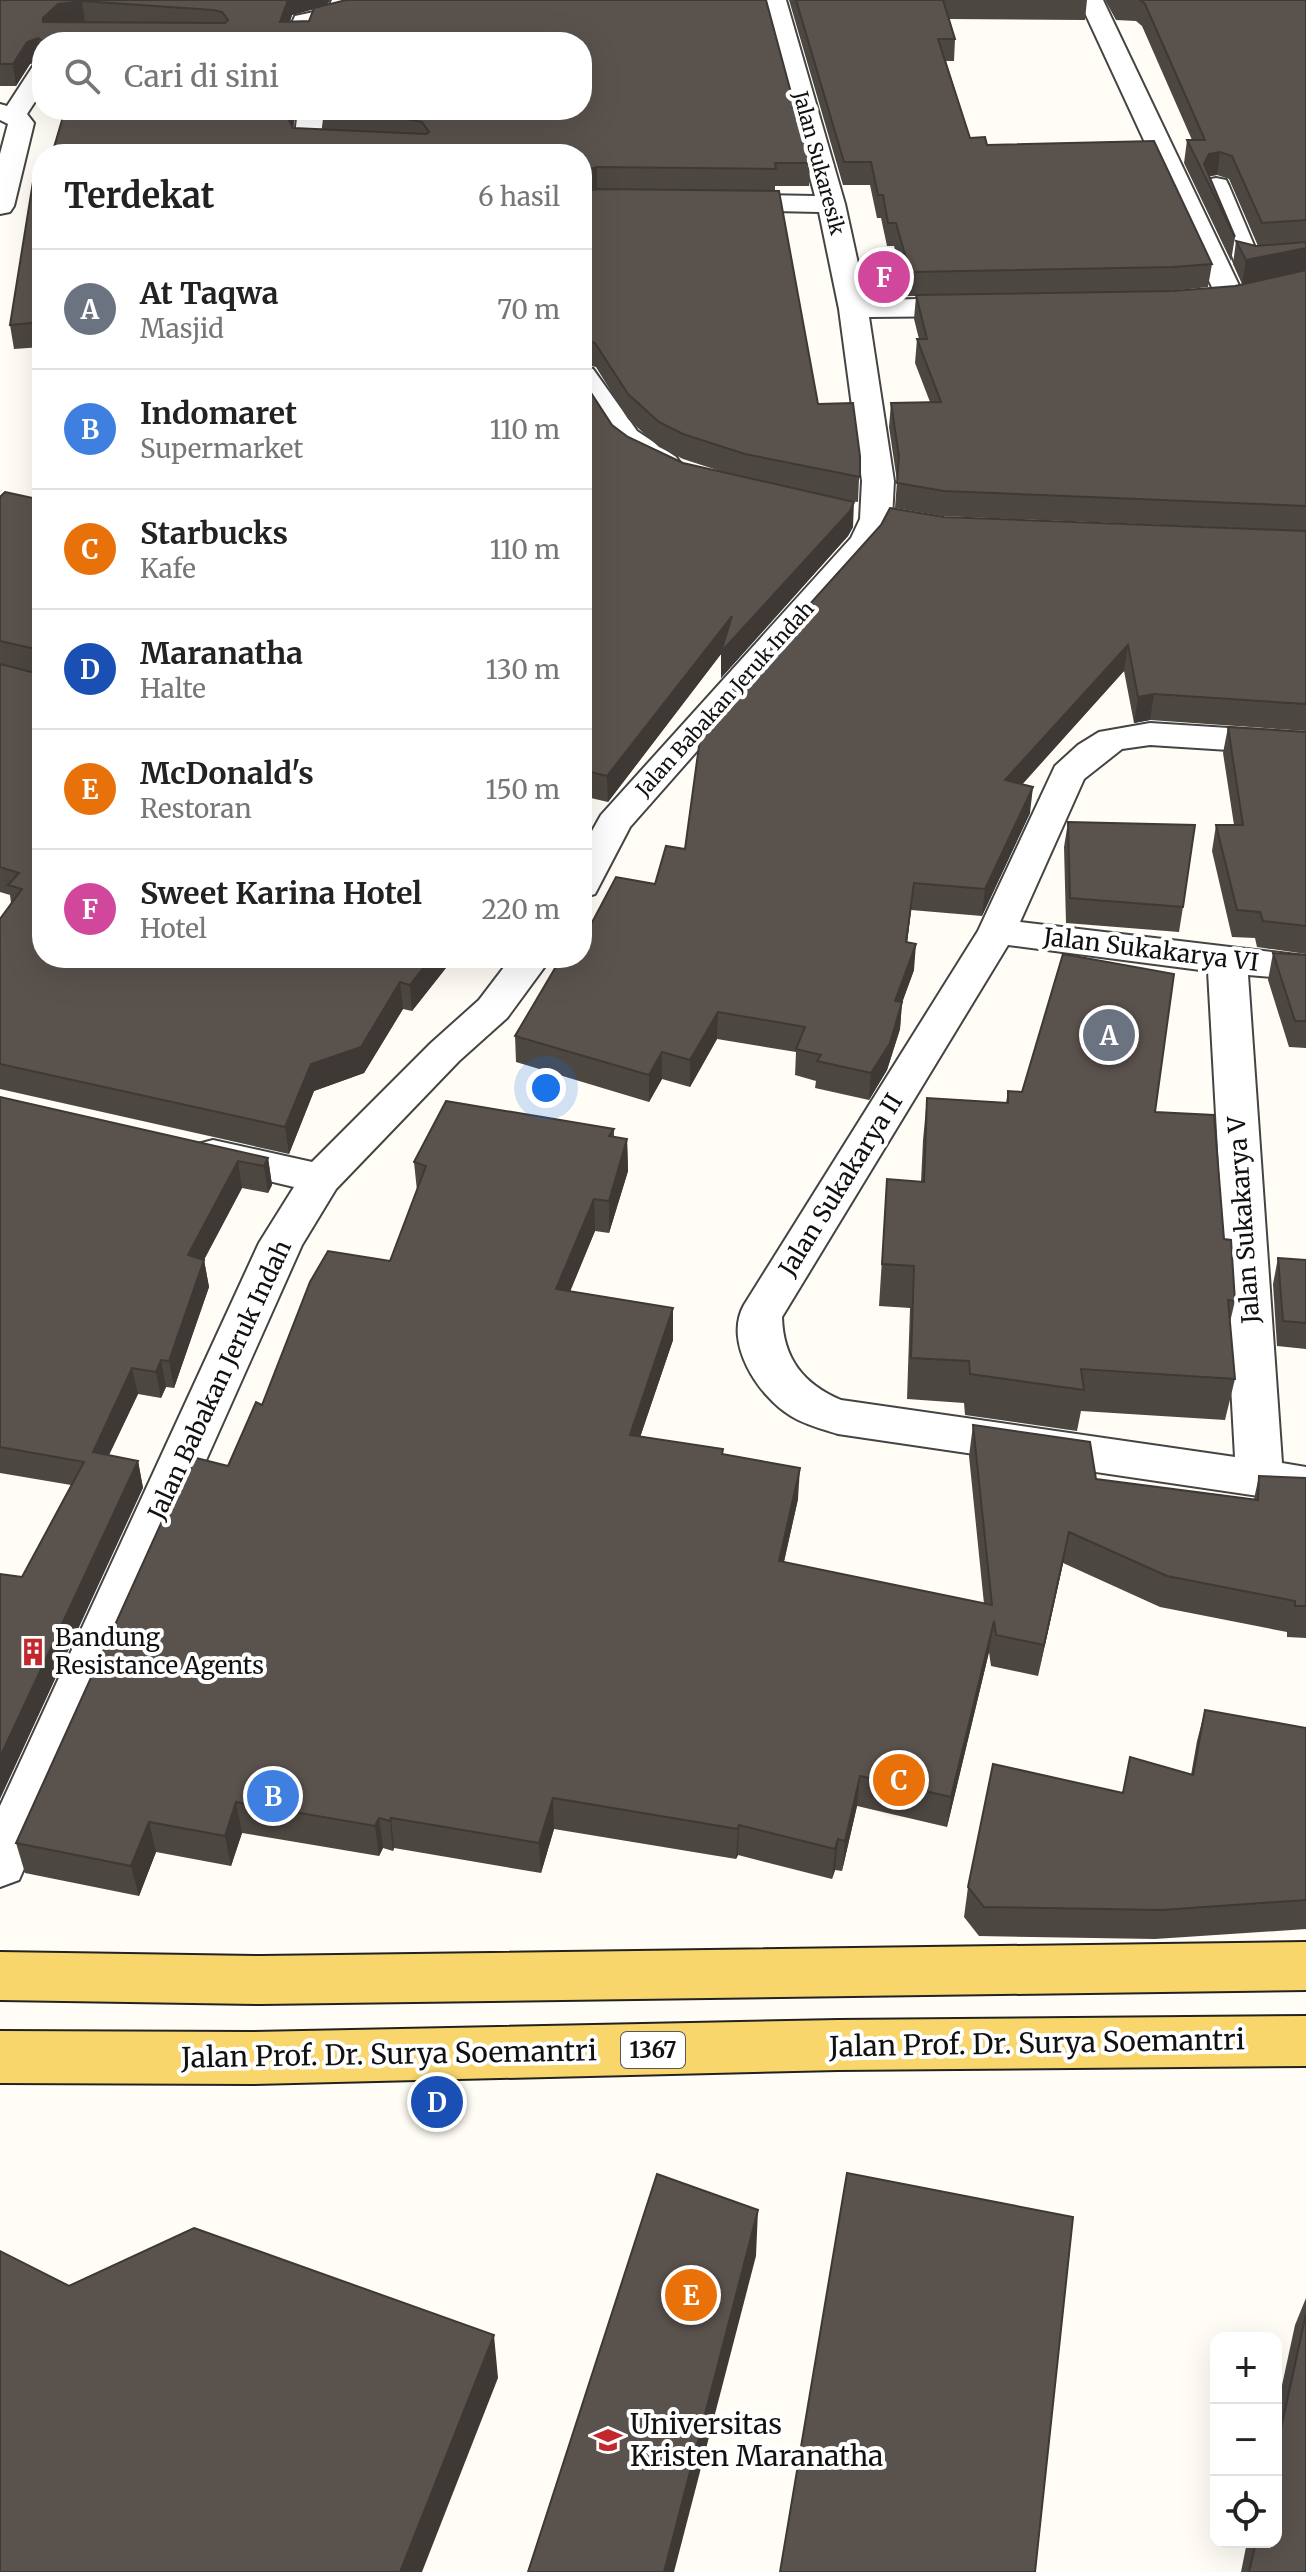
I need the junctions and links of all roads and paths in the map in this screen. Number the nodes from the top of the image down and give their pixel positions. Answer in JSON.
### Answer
{"nodes":[{"id":1,"x":344,"y":0,"type":"edge"},
{"id":2,"x":774,"y":0,"type":"edge"},
{"id":3,"x":1091,"y":0,"type":"edge"},
{"id":4,"x":300,"y":32,"type":"edge"},
{"id":5,"x":32,"y":83,"type":"edge"},
{"id":6,"x":7,"y":114,"type":"edge"},
{"id":7,"x":306,"y":120,"type":"edge"},
{"id":8,"x":295,"y":144,"type":"edge"},
{"id":9,"x":1216,"y":186,"type":"edge"},
{"id":10,"x":693,"y":202,"type":"edge"},
{"id":11,"x":831,"y":204,"type":"junction"},
{"id":12,"x":0,"y":206,"type":"edge"},
{"id":13,"x":1306,"y":254,"type":"edge"},
{"id":14,"x":1263,"y":293,"type":"edge"},
{"id":15,"x":1231,"y":298,"type":"junction"},
{"id":16,"x":1200,"y":301,"type":"edge"},
{"id":17,"x":1006,"y":307,"type":"edge"},
{"id":18,"x":853,"y":309,"type":"junction"},
{"id":19,"x":592,"y":390,"type":"edge"},
{"id":20,"x":695,"y":478,"type":"edge"},
{"id":21,"x":876,"y":519,"type":"joint"},
{"id":22,"x":1306,"y":744,"type":"edge"},
{"id":23,"x":598,"y":819,"type":"edge"},
{"id":24,"x":592,"y":844,"type":"edge"},
{"id":25,"x":997,"y":931,"type":"junction"},
{"id":26,"x":1227,"y":961,"type":"junction"},
{"id":27,"x":524,"y":968,"type":"edge"},
{"id":28,"x":1306,"y":968,"type":"edge"},
{"id":29,"x":184,"y":1147,"type":"edge"},
{"id":30,"x":321,"y":1179,"type":"junction"},
{"id":31,"x":1260,"y":1479,"type":"junction"},
{"id":32,"x":1306,"y":1485,"type":"edge"},
{"id":33,"x":0,"y":1864,"type":"edge"},
{"id":34,"x":1306,"y":1966,"type":"edge"},
{"id":35,"x":0,"y":1976,"type":"edge"},
{"id":36,"x":1306,"y":2041,"type":"edge"},
{"id":37,"x":0,"y":2057,"type":"edge"}],
"edges":[{"from":1,"to":4,"type":"street"},
{"from":2,"to":11,"type":"street","name":"Jalan Sukaresik"},
{"from":3,"to":15,"type":"street"},
{"from":5,"to":6,"type":"street"},
{"from":6,"to":12,"type":"street"},
{"from":7,"to":8,"type":"street"},
{"from":9,"to":13,"type":"street"},
{"from":10,"to":11,"type":"street"},
{"from":11,"to":18,"type":"street","name":"Jalan Sukaresik"},
{"from":14,"to":15,"type":"street"},
{"from":15,"to":16,"type":"street"},
{"from":17,"to":18,"type":"street"},
{"from":18,"to":21,"type":"street","name":"Jalan Sukaresik"},
{"from":19,"to":20,"type":"street"},
{"from":21,"to":23,"type":"street","name":"Jalan Babakan Jeruk Indah"},
{"from":22,"to":25,"type":"street","name":"Jalan Sukakarya II"},
{"from":23,"to":24,"type":"street","name":"Jalan Babakan Jeruk Indah"},
{"from":25,"to":26,"type":"street","name":"Jalan Sukakarya VI"},
{"from":25,"to":31,"type":"street","name":"Jalan Sukakarya II"},
{"from":26,"to":28,"type":"street","name":"Jalan Sukakarya VI"},
{"from":26,"to":31,"type":"street","name":"Jalan Sukakarya V"},
{"from":27,"to":30,"type":"street","name":"Jalan Babakan Jeruk Indah"},
{"from":29,"to":30,"type":"street"},
{"from":30,"to":33,"type":"street","name":"Jalan Babakan Jeruk Indah"},
{"from":31,"to":32,"type":"street","name":"Jalan Sukakarya II"},
{"from":34,"to":35,"type":"main road"},
{"from":36,"to":37,"type":"main road","name":"Jalan Prof. Dr. Surya Soemantri","number":"1367"}]}
